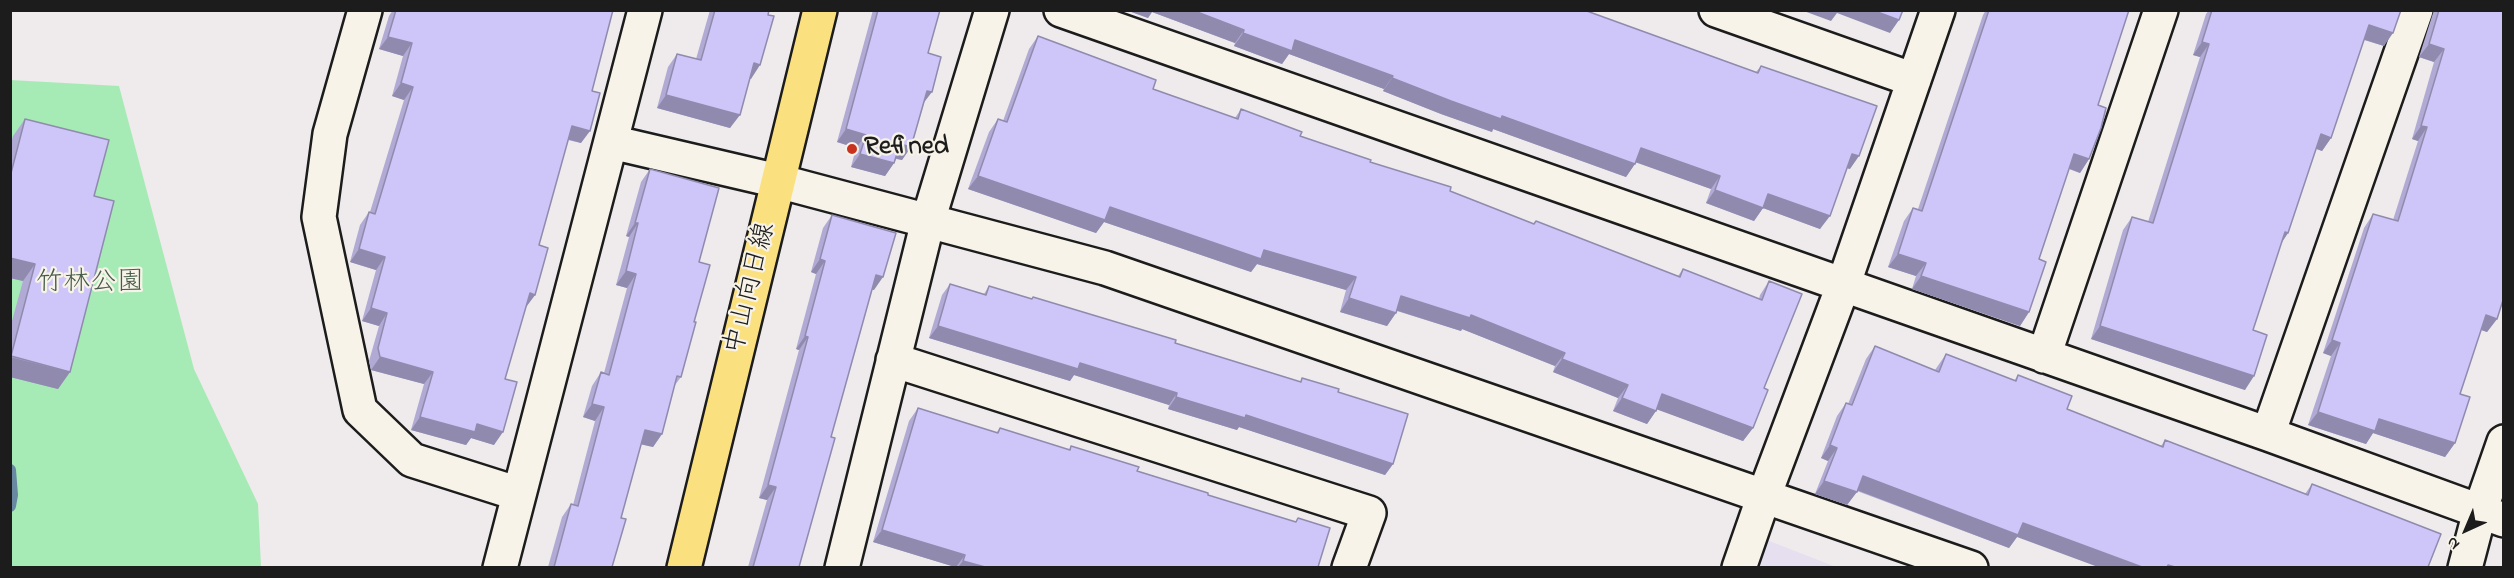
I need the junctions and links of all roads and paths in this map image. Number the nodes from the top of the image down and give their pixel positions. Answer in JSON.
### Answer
{"nodes":[{"id":1,"x":365,"y":10,"type":"edge"},
{"id":2,"x":645,"y":10,"type":"edge"},
{"id":3,"x":820,"y":10,"type":"edge"},
{"id":4,"x":992,"y":10,"type":"edge"},
{"id":5,"x":1061,"y":10,"type":"edge"},
{"id":6,"x":1716,"y":10,"type":"edge"},
{"id":7,"x":1938,"y":10,"type":"edge"},
{"id":8,"x":2161,"y":10,"type":"edge"},
{"id":9,"x":2416,"y":10,"type":"edge"},
{"id":10,"x":1914,"y":80,"type":"junction"},
{"id":11,"x":611,"y":142,"type":"junction"},
{"id":12,"x":778,"y":181,"type":"junction"},
{"id":13,"x":928,"y":221,"type":"junction"},
{"id":14,"x":1843,"y":286,"type":"junction"},
{"id":15,"x":2044,"y":356,"type":"junction"},
{"id":16,"x":894,"y":360,"type":"junction"},
{"id":17,"x":2268,"y":434,"type":"junction"},
{"id":18,"x":2504,"y":442,"type":"edge"},
{"id":19,"x":519,"y":494,"type":"junction"},
{"id":20,"x":1764,"y":496,"type":"junction"},
{"id":21,"x":2492,"y":515,"type":"edge"},
{"id":22,"x":500,"y":567,"type":"edge"},
{"id":23,"x":684,"y":567,"type":"edge"},
{"id":24,"x":842,"y":567,"type":"edge"},
{"id":25,"x":1349,"y":567,"type":"edge"},
{"id":26,"x":1739,"y":567,"type":"edge"},
{"id":27,"x":1971,"y":567,"type":"edge"},
{"id":28,"x":2464,"y":567,"type":"edge"}],
"edges":[{"from":1,"to":19,"type":"street"},
{"from":2,"to":11,"type":"street"},
{"from":3,"to":12,"type":"main road","name":"中山向日線"},
{"from":4,"to":13,"type":"street"},
{"from":5,"to":14,"type":"street"},
{"from":6,"to":10,"type":"street"},
{"from":7,"to":10,"type":"street"},
{"from":8,"to":15,"type":"street"},
{"from":9,"to":17,"type":"street"},
{"from":10,"to":14,"type":"street"},
{"from":11,"to":12,"type":"street"},
{"from":11,"to":19,"type":"street"},
{"from":12,"to":13,"type":"street"},
{"from":12,"to":23,"type":"main road","name":"中山向日線"},
{"from":13,"to":16,"type":"street"},
{"from":13,"to":20,"type":"street"},
{"from":14,"to":15,"type":"street"},
{"from":14,"to":20,"type":"street"},
{"from":15,"to":17,"type":"street"},
{"from":16,"to":24,"type":"street"},
{"from":16,"to":25,"type":"street"},
{"from":17,"to":21,"type":"street"},
{"from":18,"to":21,"type":"street"},
{"from":19,"to":22,"type":"street"},
{"from":20,"to":26,"type":"street"},
{"from":20,"to":27,"type":"street"},
{"from":21,"to":28,"type":"street"}]}
